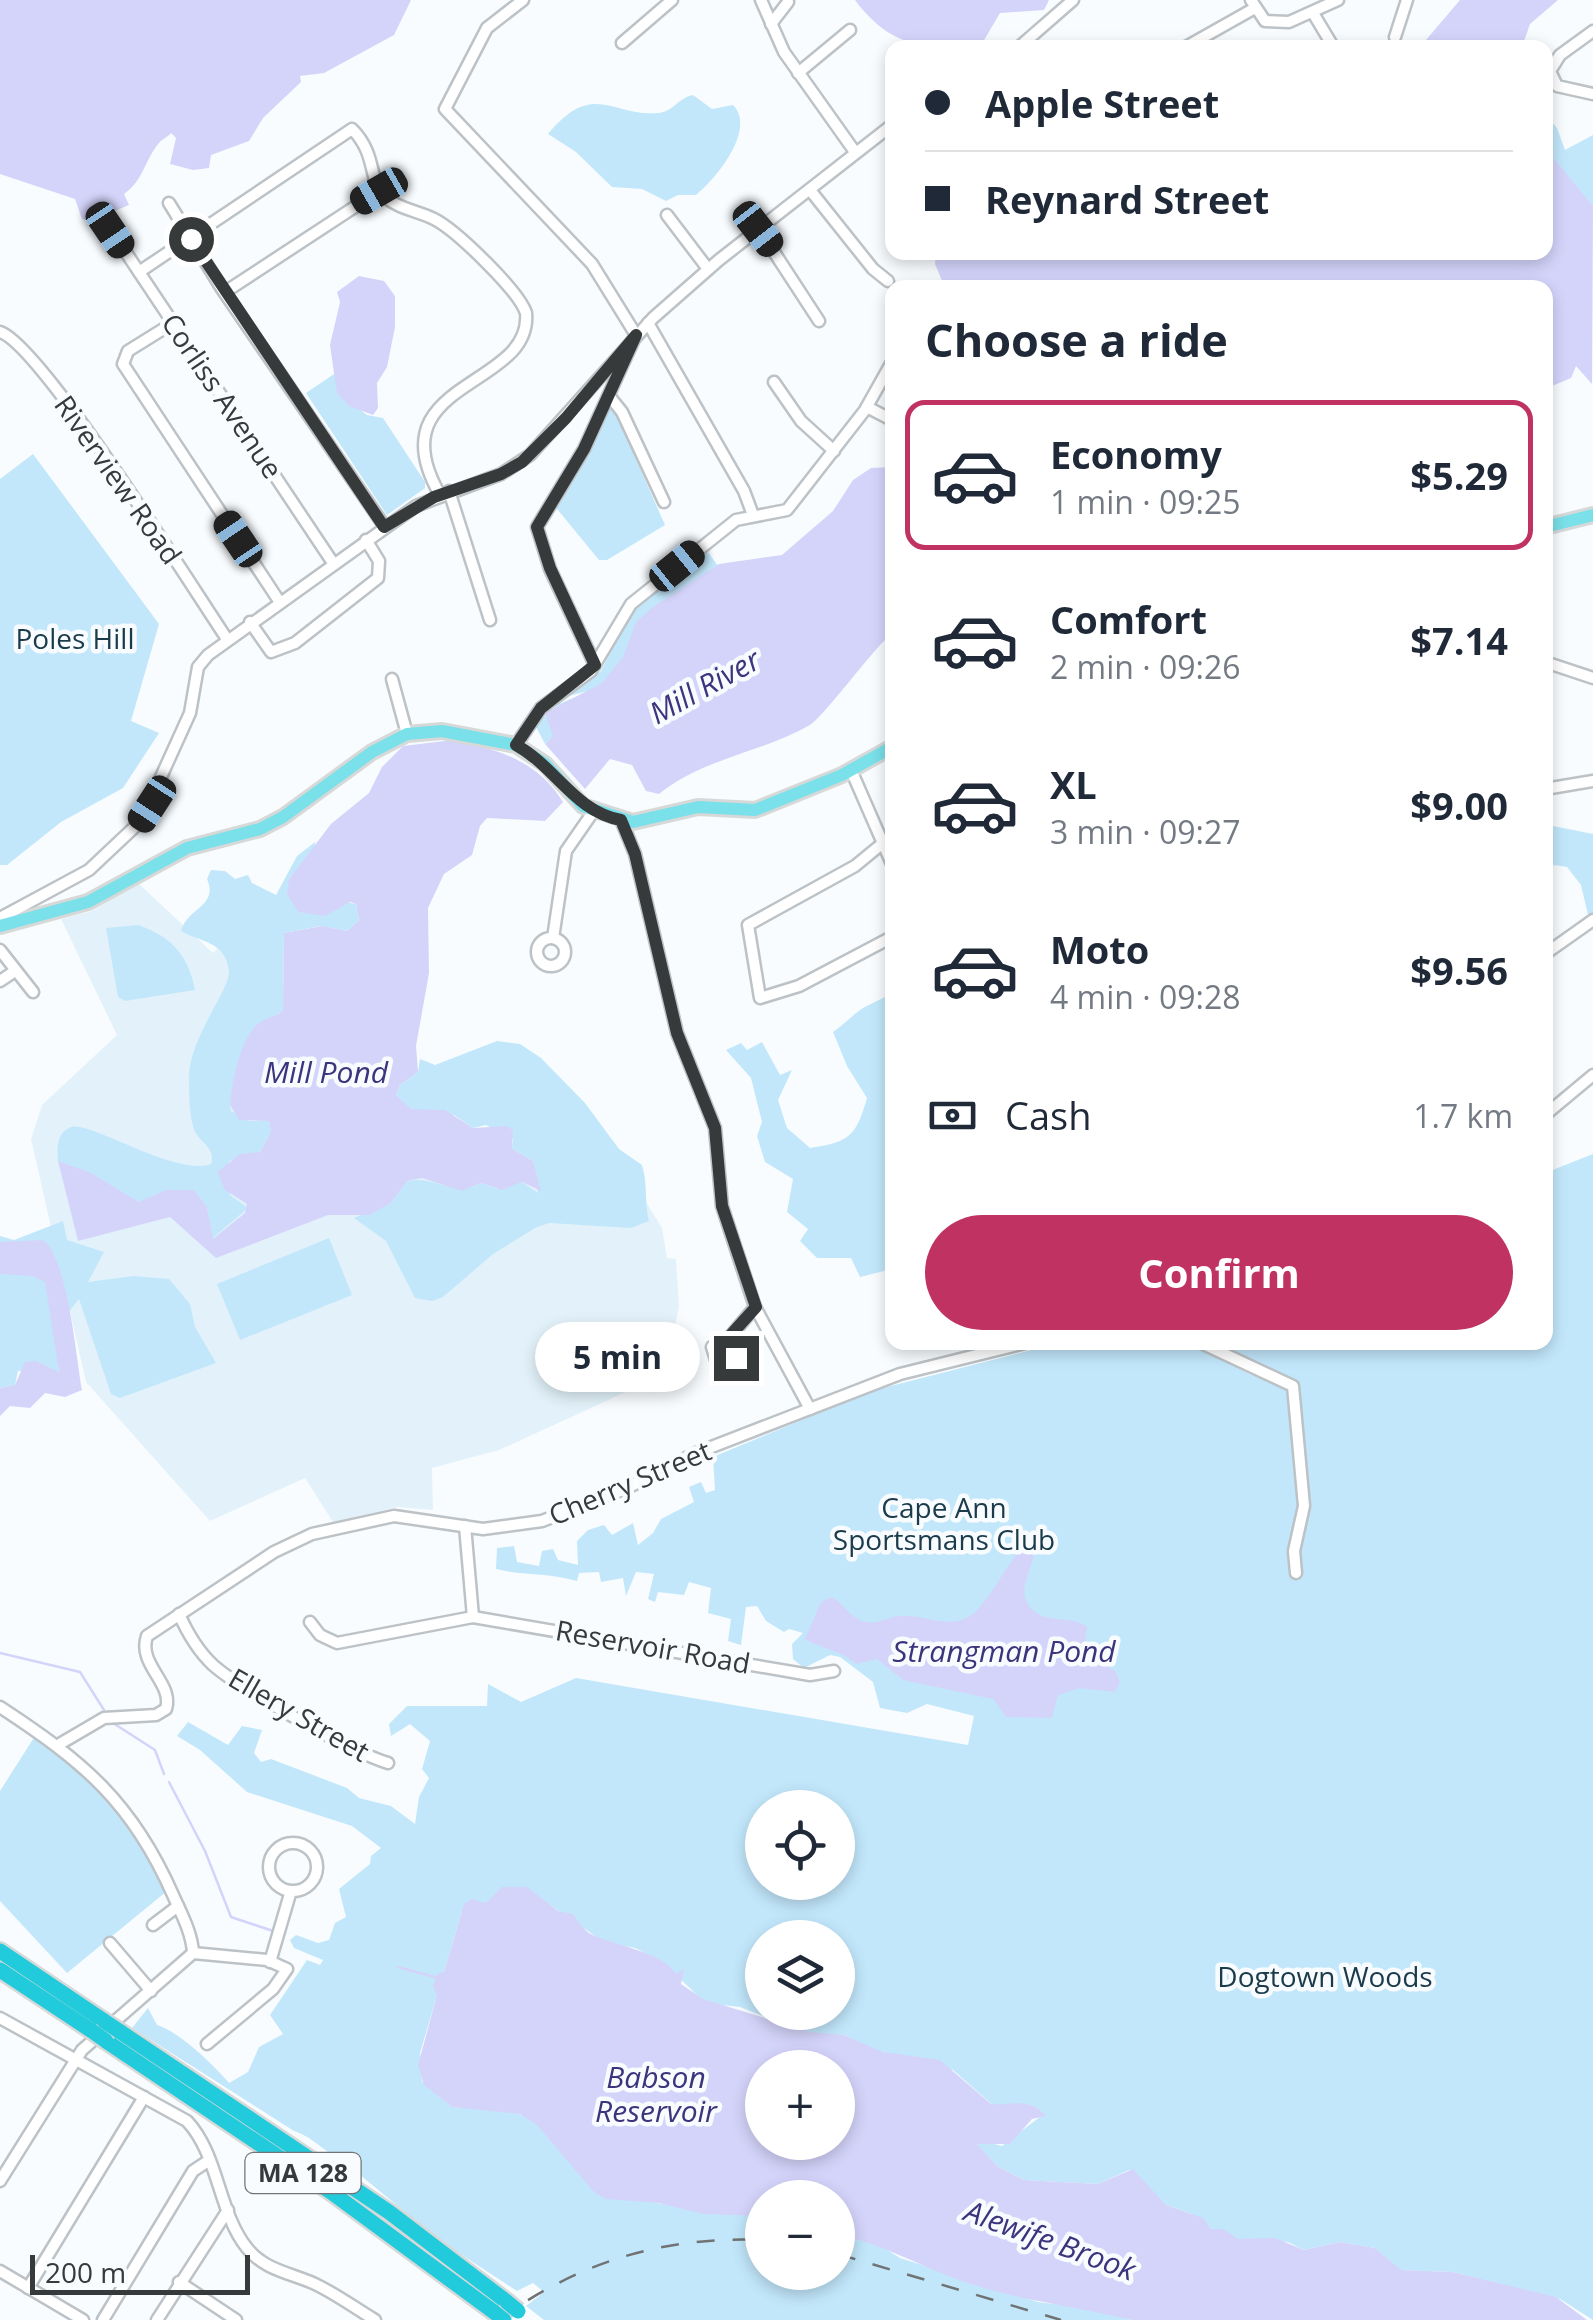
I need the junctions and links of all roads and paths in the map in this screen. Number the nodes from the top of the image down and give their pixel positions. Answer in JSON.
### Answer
{"nodes":[{"id":1,"x":522,"y":0,"type":"edge"},
{"id":2,"x":672,"y":0,"type":"edge"},
{"id":3,"x":761,"y":0,"type":"edge"},
{"id":4,"x":1073,"y":0,"type":"edge"},
{"id":5,"x":1338,"y":0,"type":"edge"},
{"id":6,"x":1406,"y":0,"type":"edge"},
{"id":7,"x":788,"y":2,"type":"edge"},
{"id":8,"x":1253,"y":4,"type":"edge"},
{"id":9,"x":1313,"y":13,"type":"junction"},
{"id":10,"x":771,"y":24,"type":"junction"},
{"id":11,"x":850,"y":30,"type":"dead end"},
{"id":12,"x":1593,"y":31,"type":"edge"},
{"id":13,"x":1395,"y":37,"type":"dead end"},
{"id":14,"x":1027,"y":40,"type":"edge"},
{"id":15,"x":1197,"y":40,"type":"edge"},
{"id":16,"x":1329,"y":40,"type":"edge"},
{"id":17,"x":622,"y":43,"type":"dead end"},
{"id":18,"x":1553,"y":66,"type":"edge"},
{"id":19,"x":798,"y":73,"type":"junction"},
{"id":20,"x":1553,"y":77,"type":"edge"},
{"id":21,"x":1593,"y":94,"type":"edge"},
{"id":22,"x":885,"y":130,"type":"edge"},
{"id":23,"x":855,"y":152,"type":"junction"},
{"id":24,"x":810,"y":190,"type":"junction"},
{"id":25,"x":379,"y":191,"type":"junction"},
{"id":26,"x":169,"y":203,"type":"dead end"},
{"id":27,"x":667,"y":215,"type":"dead end"},
{"id":28,"x":758,"y":229,"type":"junction"},
{"id":29,"x":110,"y":230,"type":"dead end"},
{"id":30,"x":191,"y":239,"type":"junction"},
{"id":31,"x":708,"y":269,"type":"junction"},
{"id":32,"x":139,"y":272,"type":"junction"},
{"id":33,"x":885,"y":280,"type":"edge"},
{"id":34,"x":225,"y":292,"type":"junction"},
{"id":35,"x":173,"y":322,"type":"junction"},
{"id":36,"x":818,"y":322,"type":"dead end"},
{"id":37,"x":648,"y":323,"type":"junction"},
{"id":38,"x":0,"y":332,"type":"edge"},
{"id":39,"x":636,"y":335,"type":"junction"},
{"id":40,"x":885,"y":375,"type":"edge"},
{"id":41,"x":774,"y":382,"type":"dead end"},
{"id":42,"x":610,"y":397,"type":"junction"},
{"id":43,"x":867,"y":407,"type":"junction"},
{"id":44,"x":885,"y":416,"type":"edge"},
{"id":45,"x":834,"y":451,"type":"junction"},
{"id":46,"x":444,"y":493,"type":"junction"},
{"id":47,"x":664,"y":502,"type":"dead end"},
{"id":48,"x":1593,"y":515,"type":"edge"},
{"id":49,"x":753,"y":516,"type":"junction"},
{"id":50,"x":1553,"y":526,"type":"edge"},
{"id":51,"x":384,"y":527,"type":"junction"},
{"id":52,"x":366,"y":540,"type":"junction"},
{"id":53,"x":333,"y":563,"type":"junction"},
{"id":54,"x":279,"y":601,"type":"junction"},
{"id":55,"x":490,"y":620,"type":"dead end"},
{"id":56,"x":250,"y":622,"type":"junction"},
{"id":57,"x":227,"y":639,"type":"junction"},
{"id":58,"x":595,"y":665,"type":"junction"},
{"id":59,"x":1553,"y":665,"type":"edge"},
{"id":60,"x":1593,"y":678,"type":"edge"},
{"id":61,"x":392,"y":679,"type":"dead end"},
{"id":62,"x":407,"y":734,"type":"junction"},
{"id":63,"x":516,"y":745,"type":"junction"},
{"id":64,"x":885,"y":751,"type":"edge"},
{"id":65,"x":851,"y":770,"type":"junction"},
{"id":66,"x":1593,"y":781,"type":"edge"},
{"id":67,"x":1553,"y":788,"type":"edge"},
{"id":68,"x":593,"y":812,"type":"junction"},
{"id":69,"x":621,"y":820,"type":"junction"},
{"id":70,"x":883,"y":843,"type":"junction"},
{"id":71,"x":885,"y":848,"type":"edge"},
{"id":72,"x":0,"y":918,"type":"edge"},
{"id":73,"x":1593,"y":920,"type":"edge"},
{"id":74,"x":0,"y":926,"type":"edge"},
{"id":75,"x":553,"y":938,"type":"dead end"},
{"id":76,"x":885,"y":941,"type":"edge"},
{"id":77,"x":1553,"y":947,"type":"edge"},
{"id":78,"x":0,"y":950,"type":"edge"},
{"id":79,"x":16,"y":970,"type":"junction"},
{"id":80,"x":0,"y":982,"type":"edge"},
{"id":81,"x":32,"y":992,"type":"dead end"},
{"id":82,"x":1593,"y":1075,"type":"edge"},
{"id":83,"x":1553,"y":1109,"type":"edge"},
{"id":84,"x":756,"y":1307,"type":"junction"},
{"id":85,"x":728,"y":1338,"type":"dead end"},
{"id":86,"x":987,"y":1350,"type":"edge"},
{"id":87,"x":1215,"y":1350,"type":"edge"},
{"id":88,"x":810,"y":1410,"type":"junction"},
{"id":89,"x":465,"y":1526,"type":"junction"},
{"id":90,"x":1296,"y":1572,"type":"dead end"},
{"id":91,"x":179,"y":1614,"type":"junction"},
{"id":92,"x":473,"y":1617,"type":"junction"},
{"id":93,"x":310,"y":1622,"type":"dead end"},
{"id":94,"x":834,"y":1670,"type":"dead end"},
{"id":95,"x":1,"y":1709,"type":"edge"},
{"id":96,"x":58,"y":1746,"type":"junction"},
{"id":97,"x":388,"y":1763,"type":"dead end"},
{"id":98,"x":290,"y":1894,"type":"junction"},
{"id":99,"x":178,"y":1906,"type":"junction"},
{"id":100,"x":153,"y":1926,"type":"dead end"},
{"id":101,"x":110,"y":1942,"type":"dead end"},
{"id":102,"x":0,"y":1952,"type":"edge"},
{"id":103,"x":193,"y":1953,"type":"junction"},
{"id":104,"x":270,"y":1962,"type":"junction"},
{"id":105,"x":0,"y":1970,"type":"edge"},
{"id":106,"x":151,"y":1992,"type":"junction"},
{"id":107,"x":0,"y":2019,"type":"edge"},
{"id":108,"x":98,"y":2026,"type":"junction"},
{"id":109,"x":207,"y":2044,"type":"dead end"},
{"id":110,"x":73,"y":2062,"type":"junction"},
{"id":111,"x":144,"y":2097,"type":"junction"},
{"id":112,"x":208,"y":2161,"type":"junction"},
{"id":113,"x":0,"y":2181,"type":"edge"},
{"id":114,"x":228,"y":2210,"type":"junction"},
{"id":115,"x":0,"y":2271,"type":"edge"},
{"id":116,"x":180,"y":2282,"type":"junction"},
{"id":117,"x":28,"y":2288,"type":"junction"},
{"id":118,"x":510,"y":2313,"type":"edge"},
{"id":119,"x":82,"y":2320,"type":"edge"},
{"id":120,"x":103,"y":2320,"type":"edge"},
{"id":121,"x":157,"y":2320,"type":"edge"},
{"id":122,"x":236,"y":2320,"type":"edge"},
{"id":123,"x":376,"y":2320,"type":"edge"}],
"edges":[{"from":1,"to":39,"type":"street"},
{"from":2,"to":17,"type":"street"},
{"from":3,"to":10,"type":"street"},
{"from":4,"to":14,"type":"street"},
{"from":5,"to":9,"type":"street"},
{"from":6,"to":13,"type":"street"},
{"from":7,"to":10,"type":"street"},
{"from":8,"to":9,"type":"street"},
{"from":8,"to":15,"type":"street"},
{"from":9,"to":16,"type":"street"},
{"from":10,"to":19,"type":"street"},
{"from":11,"to":19,"type":"street"},
{"from":12,"to":18,"type":"street"},
{"from":19,"to":23,"type":"street"},
{"from":20,"to":21,"type":"street"},
{"from":22,"to":23,"type":"street"},
{"from":23,"to":24,"type":"street"},
{"from":24,"to":28,"type":"street"},
{"from":24,"to":33,"type":"street"},
{"from":25,"to":30,"type":"street"},
{"from":25,"to":34,"type":"street"},
{"from":25,"to":46,"type":"street"},
{"from":26,"to":30,"type":"street"},
{"from":27,"to":31,"type":"street"},
{"from":28,"to":31,"type":"street"},
{"from":28,"to":36,"type":"street"},
{"from":29,"to":32,"type":"street","name":"Corliss Avenue"},
{"from":30,"to":32,"type":"street"},
{"from":30,"to":34,"type":"street"},
{"from":31,"to":37,"type":"street"},
{"from":32,"to":35,"type":"street","name":"Corliss Avenue"},
{"from":34,"to":51,"type":"street"},
{"from":35,"to":53,"type":"street","name":"Corliss Avenue"},
{"from":35,"to":54,"type":"street"},
{"from":37,"to":39,"type":"street"},
{"from":37,"to":49,"type":"street"},
{"from":38,"to":57,"type":"street","name":"Riverview Road"},
{"from":39,"to":42,"type":"street"},
{"from":39,"to":46,"type":"street"},
{"from":40,"to":43,"type":"street"},
{"from":41,"to":45,"type":"street"},
{"from":42,"to":47,"type":"street"},
{"from":42,"to":58,"type":"street"},
{"from":43,"to":44,"type":"street"},
{"from":43,"to":45,"type":"street"},
{"from":45,"to":49,"type":"street"},
{"from":46,"to":51,"type":"street"},
{"from":46,"to":55,"type":"street"},
{"from":48,"to":50,"type":"main road"},
{"from":49,"to":58,"type":"street"},
{"from":51,"to":52,"type":"street"},
{"from":52,"to":53,"type":"street"},
{"from":52,"to":56,"type":"street"},
{"from":53,"to":54,"type":"street"},
{"from":54,"to":56,"type":"street"},
{"from":56,"to":57,"type":"street"},
{"from":57,"to":72,"type":"street"},
{"from":58,"to":63,"type":"street"},
{"from":59,"to":60,"type":"street"},
{"from":61,"to":62,"type":"street"},
{"from":62,"to":63,"type":"main road"},
{"from":62,"to":74,"type":"main road"},
{"from":63,"to":68,"type":"main road"},
{"from":64,"to":65,"type":"main road"},
{"from":65,"to":69,"type":"main road"},
{"from":65,"to":70,"type":"street"},
{"from":66,"to":67,"type":"street"},
{"from":68,"to":69,"type":"main road"},
{"from":68,"to":75,"type":"street"},
{"from":69,"to":84,"type":"street"},
{"from":70,"to":71,"type":"street"},
{"from":70,"to":76,"type":"street"},
{"from":73,"to":77,"type":"street"},
{"from":78,"to":79,"type":"street"},
{"from":79,"to":80,"type":"street"},
{"from":79,"to":81,"type":"street"},
{"from":82,"to":83,"type":"street"},
{"from":84,"to":85,"type":"street"},
{"from":84,"to":88,"type":"street"},
{"from":86,"to":88,"type":"street","name":"Cherry Street"},
{"from":87,"to":90,"type":"street"},
{"from":88,"to":89,"type":"street","name":"Cherry Street"},
{"from":89,"to":91,"type":"street","name":"Cherry Street"},
{"from":89,"to":92,"type":"street"},
{"from":91,"to":96,"type":"street","name":"Cherry Street"},
{"from":91,"to":97,"type":"street","name":"Ellery Street"},
{"from":92,"to":93,"type":"street","name":"Reservoir Road"},
{"from":92,"to":94,"type":"street","name":"Reservoir Road"},
{"from":95,"to":96,"type":"street"},
{"from":96,"to":99,"type":"street"},
{"from":98,"to":98,"type":"street"},
{"from":98,"to":104,"type":"street"},
{"from":99,"to":100,"type":"street"},
{"from":99,"to":103,"type":"street"},
{"from":101,"to":106,"type":"street"},
{"from":102,"to":108,"type":"highway","number":"MA 128"},
{"from":103,"to":104,"type":"street"},
{"from":103,"to":106,"type":"street"},
{"from":104,"to":109,"type":"street"},
{"from":105,"to":108,"type":"highway","number":"MA 128"},
{"from":106,"to":110,"type":"street"},
{"from":107,"to":110,"type":"street"},
{"from":108,"to":118,"type":"highway","number":"MA 128","bridge":true},
{"from":110,"to":111,"type":"street"},
{"from":110,"to":113,"type":"street"},
{"from":111,"to":112,"type":"street"},
{"from":111,"to":117,"type":"street"},
{"from":112,"to":114,"type":"street"},
{"from":112,"to":120,"type":"street"},
{"from":114,"to":116,"type":"street"},
{"from":114,"to":123,"type":"street"},
{"from":115,"to":117,"type":"street"},
{"from":116,"to":121,"type":"street"},
{"from":116,"to":122,"type":"street"},
{"from":117,"to":119,"type":"street"}]}
